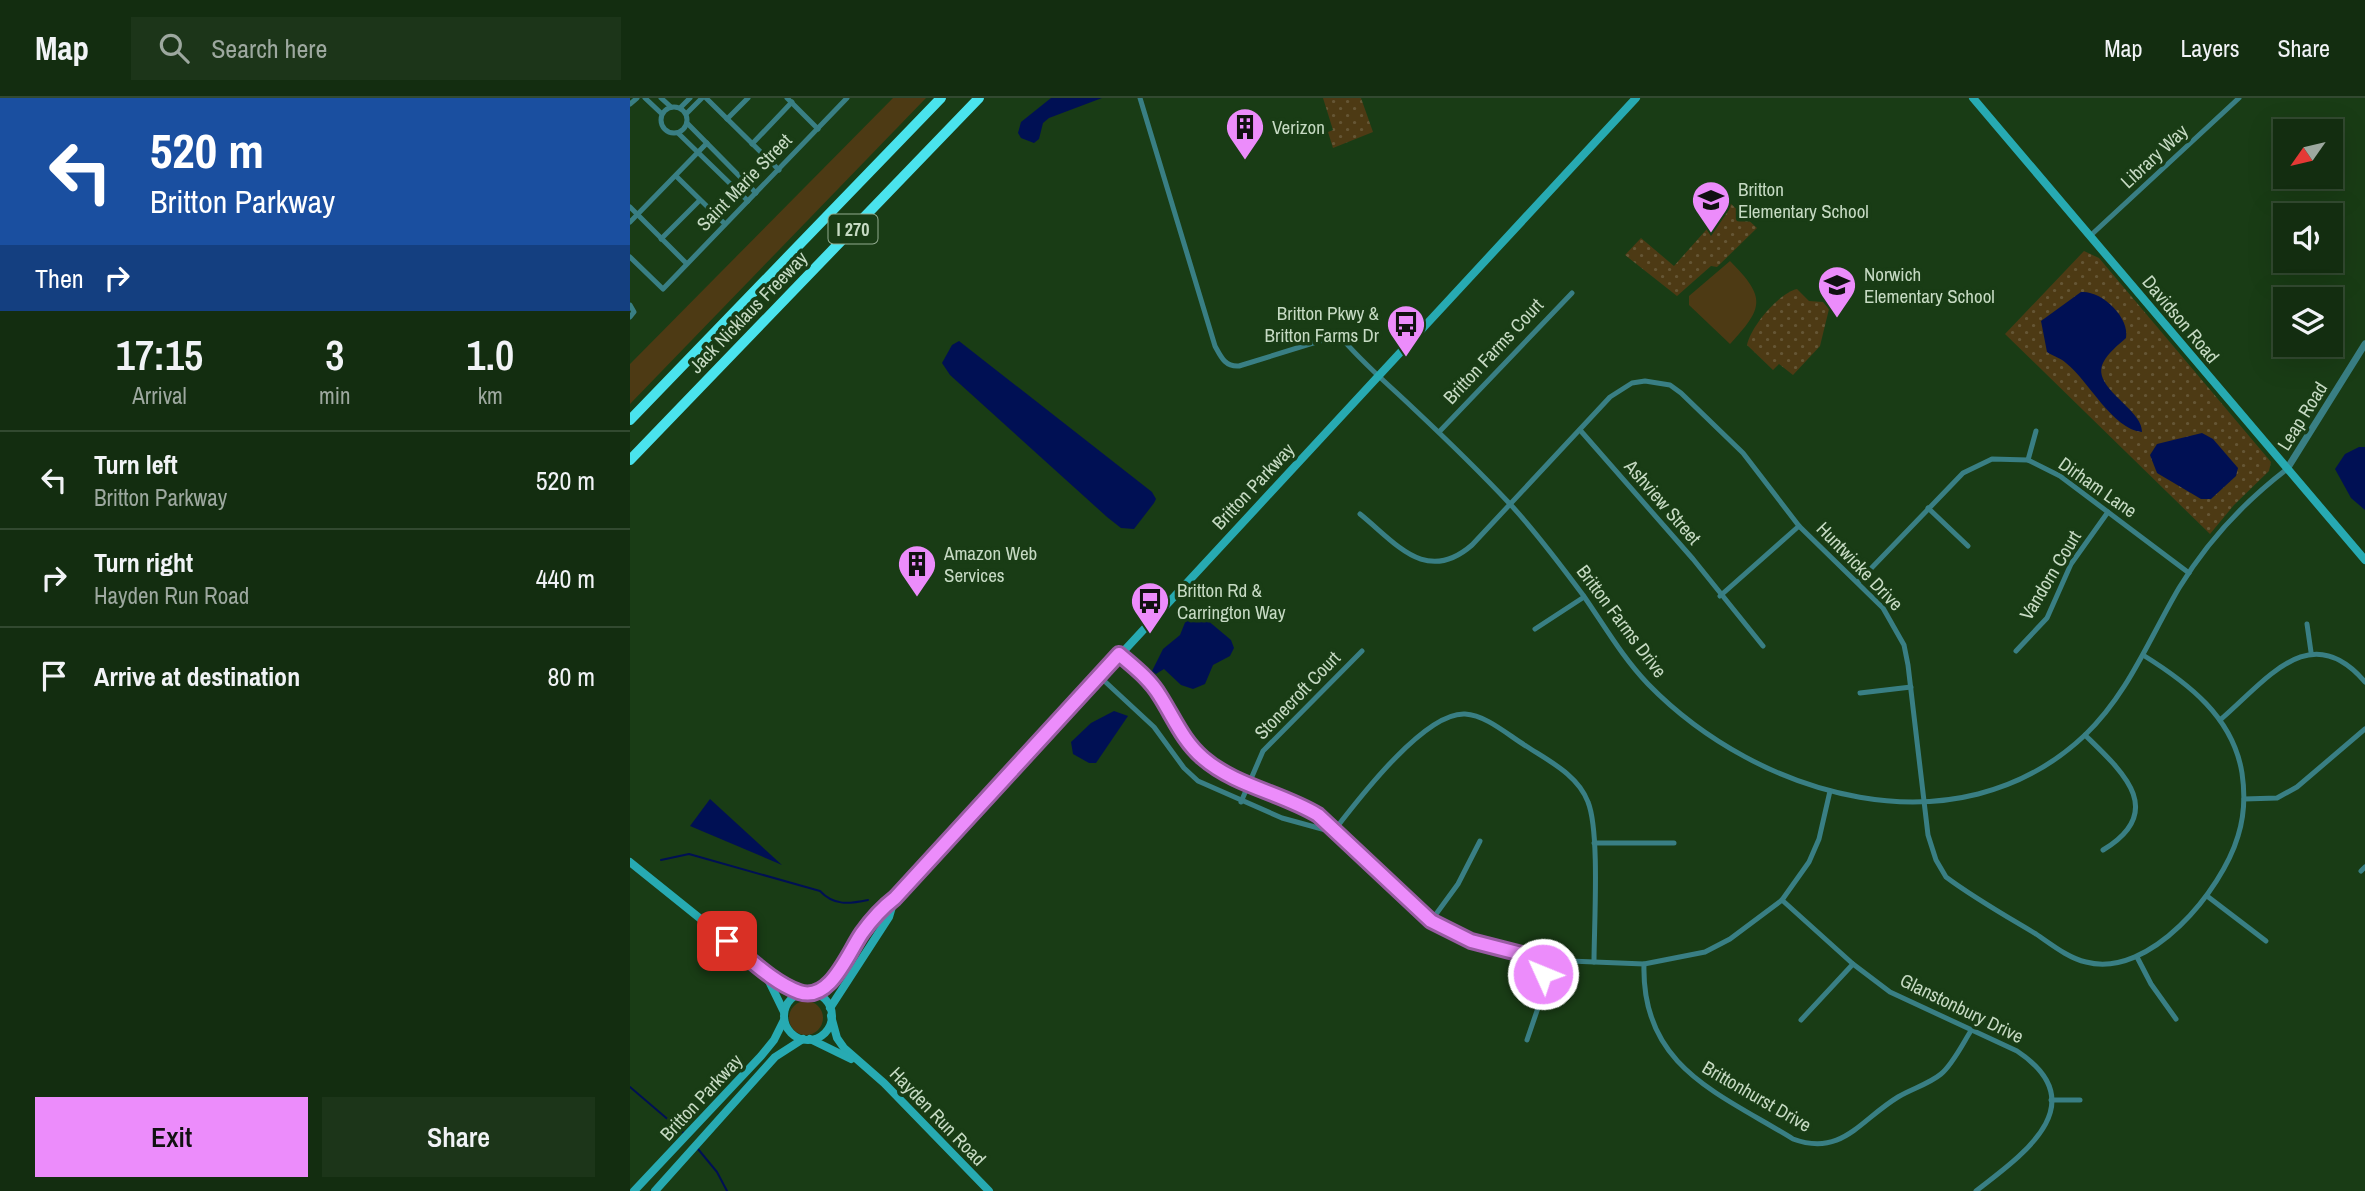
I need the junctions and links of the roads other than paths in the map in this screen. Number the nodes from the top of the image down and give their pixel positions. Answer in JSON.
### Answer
{"nodes":[{"id":1,"x":636,"y":98,"type":"edge"},
{"id":2,"x":645,"y":98,"type":"edge"},
{"id":3,"x":661,"y":98,"type":"edge"},
{"id":4,"x":690,"y":98,"type":"edge"},
{"id":5,"x":704,"y":98,"type":"edge"},
{"id":6,"x":748,"y":98,"type":"edge"},
{"id":7,"x":941,"y":98,"type":"edge"},
{"id":8,"x":979,"y":98,"type":"edge"},
{"id":9,"x":1140,"y":98,"type":"edge"},
{"id":10,"x":1636,"y":98,"type":"edge"},
{"id":11,"x":1973,"y":98,"type":"edge"},
{"id":12,"x":2239,"y":98,"type":"edge"},
{"id":13,"x":843,"y":99,"type":"edge"},
{"id":14,"x":789,"y":100,"type":"edge"},
{"id":15,"x":630,"y":104,"type":"edge"},
{"id":16,"x":671,"y":107,"type":"junction"},
{"id":17,"x":680,"y":108,"type":"junction"},
{"id":18,"x":662,"y":114,"type":"junction"},
{"id":19,"x":686,"y":114,"type":"junction"},
{"id":20,"x":727,"y":119,"type":"junction"},
{"id":21,"x":687,"y":123,"type":"junction"},
{"id":22,"x":818,"y":129,"type":"junction"},
{"id":23,"x":678,"y":132,"type":"junction"},
{"id":24,"x":707,"y":143,"type":"junction"},
{"id":25,"x":752,"y":144,"type":"junction"},
{"id":26,"x":699,"y":152,"type":"junction"},
{"id":27,"x":779,"y":170,"type":"junction"},
{"id":28,"x":676,"y":176,"type":"junction"},
{"id":29,"x":756,"y":193,"type":"junction"},
{"id":30,"x":700,"y":200,"type":"junction"},
{"id":31,"x":748,"y":201,"type":"junction"},
{"id":32,"x":630,"y":207,"type":"edge"},
{"id":33,"x":638,"y":214,"type":"junction"},
{"id":34,"x":630,"y":222,"type":"edge"},
{"id":35,"x":725,"y":224,"type":"junction"},
{"id":36,"x":2090,"y":236,"type":"junction"},
{"id":37,"x":661,"y":239,"type":"junction"},
{"id":38,"x":630,"y":257,"type":"edge"},
{"id":39,"x":687,"y":263,"type":"junction"},
{"id":40,"x":1572,"y":293,"type":"dead end"},
{"id":41,"x":630,"y":305,"type":"edge"},
{"id":42,"x":632,"y":314,"type":"edge"},
{"id":43,"x":2365,"y":344,"type":"edge"},
{"id":44,"x":1378,"y":375,"type":"junction"},
{"id":45,"x":630,"y":420,"type":"edge"},
{"id":46,"x":1580,"y":430,"type":"junction"},
{"id":47,"x":2036,"y":431,"type":"dead end"},
{"id":48,"x":1439,"y":432,"type":"junction"},
{"id":49,"x":630,"y":460,"type":"edge"},
{"id":50,"x":2028,"y":460,"type":"junction"},
{"id":51,"x":2287,"y":469,"type":"junction"},
{"id":52,"x":1510,"y":504,"type":"junction"},
{"id":53,"x":1928,"y":508,"type":"junction"},
{"id":54,"x":2108,"y":512,"type":"junction"},
{"id":55,"x":1360,"y":514,"type":"dead end"},
{"id":56,"x":1799,"y":526,"type":"junction"},
{"id":57,"x":1968,"y":546,"type":"dead end"},
{"id":58,"x":2365,"y":561,"type":"edge"},
{"id":59,"x":2189,"y":573,"type":"junction"},
{"id":60,"x":1858,"y":582,"type":"junction"},
{"id":61,"x":1720,"y":596,"type":"junction"},
{"id":62,"x":1584,"y":597,"type":"junction"},
{"id":63,"x":2308,"y":624,"type":"dead end"},
{"id":64,"x":1535,"y":629,"type":"dead end"},
{"id":65,"x":1763,"y":646,"type":"dead end"},
{"id":66,"x":1362,"y":651,"type":"dead end"},
{"id":67,"x":2016,"y":651,"type":"dead end"},
{"id":68,"x":2311,"y":652,"type":"junction"},
{"id":69,"x":1119,"y":654,"type":"junction"},
{"id":70,"x":2143,"y":655,"type":"junction"},
{"id":71,"x":1099,"y":676,"type":"junction"},
{"id":72,"x":2365,"y":682,"type":"edge"},
{"id":73,"x":1911,"y":687,"type":"junction"},
{"id":74,"x":1860,"y":693,"type":"dead end"},
{"id":75,"x":2220,"y":720,"type":"junction"},
{"id":76,"x":2365,"y":729,"type":"edge"},
{"id":77,"x":2085,"y":736,"type":"junction"},
{"id":78,"x":1248,"y":783,"type":"junction"},
{"id":79,"x":1830,"y":791,"type":"junction"},
{"id":80,"x":2244,"y":799,"type":"junction"},
{"id":81,"x":1241,"y":802,"type":"junction"},
{"id":82,"x":1924,"y":802,"type":"junction"},
{"id":83,"x":1333,"y":832,"type":"junction"},
{"id":84,"x":1480,"y":841,"type":"dead end"},
{"id":85,"x":1674,"y":843,"type":"dead end"},
{"id":86,"x":1594,"y":844,"type":"junction"},
{"id":87,"x":2104,"y":850,"type":"dead end"},
{"id":88,"x":630,"y":862,"type":"edge"},
{"id":89,"x":2207,"y":896,"type":"junction"},
{"id":90,"x":895,"y":898,"type":"junction"},
{"id":91,"x":1782,"y":900,"type":"junction"},
{"id":92,"x":1431,"y":921,"type":"junction"},
{"id":93,"x":2266,"y":941,"type":"dead end"},
{"id":94,"x":2137,"y":957,"type":"junction"},
{"id":95,"x":1545,"y":960,"type":"junction"},
{"id":96,"x":1594,"y":961,"type":"junction"},
{"id":97,"x":1644,"y":964,"type":"junction"},
{"id":98,"x":1853,"y":964,"type":"junction"},
{"id":99,"x":764,"y":970,"type":"junction"},
{"id":100,"x":801,"y":993,"type":"junction"},
{"id":101,"x":815,"y":993,"type":"junction"},
{"id":102,"x":831,"y":1012,"type":"junction"},
{"id":103,"x":784,"y":1016,"type":"junction"},
{"id":104,"x":2176,"y":1019,"type":"dead end"},
{"id":105,"x":1801,"y":1020,"type":"dead end"},
{"id":106,"x":1972,"y":1029,"type":"junction"},
{"id":107,"x":806,"y":1039,"type":"junction"},
{"id":108,"x":1527,"y":1040,"type":"dead end"},
{"id":109,"x":863,"y":1064,"type":"junction"},
{"id":110,"x":2051,"y":1100,"type":"junction"},
{"id":111,"x":2080,"y":1100,"type":"dead end"},
{"id":112,"x":634,"y":1191,"type":"edge"},
{"id":113,"x":655,"y":1191,"type":"edge"},
{"id":114,"x":989,"y":1191,"type":"edge"},
{"id":115,"x":1976,"y":1191,"type":"edge"}],
"edges":[{"from":1,"to":15,"type":"street"},
{"from":2,"to":18,"type":"street"},
{"from":3,"to":16,"type":"street"},
{"from":4,"to":17,"type":"street"},
{"from":5,"to":19,"type":"street"},
{"from":5,"to":20,"type":"street"},
{"from":6,"to":20,"type":"street"},
{"from":7,"to":45,"type":"highway","name":"Jack Nicklaus Freeway","number":"I 270"},
{"from":8,"to":49,"type":"highway","name":"Jack Nicklaus Freeway","number":"I 270"},
{"from":9,"to":44,"type":"street","name":"Britton Farms Drive"},
{"from":10,"to":44,"type":"main road","name":"Britton Parkway"},
{"from":11,"to":36,"type":"main road","name":"Davidson Road"},
{"from":12,"to":36,"type":"street","name":"Library Way"},
{"from":13,"to":22,"type":"street","name":"Saint Marie Street"},
{"from":14,"to":22,"type":"street"},
{"from":14,"to":25,"type":"street"},
{"from":16,"to":17,"type":"street"},
{"from":16,"to":18,"type":"street"},
{"from":17,"to":19,"type":"street"},
{"from":18,"to":23,"type":"street"},
{"from":19,"to":21,"type":"street"},
{"from":20,"to":25,"type":"street"},
{"from":21,"to":23,"type":"street"},
{"from":21,"to":24,"type":"street"},
{"from":22,"to":27,"type":"street","name":"Saint Marie Street"},
{"from":23,"to":26,"type":"street"},
{"from":24,"to":26,"type":"street"},
{"from":24,"to":29,"type":"street"},
{"from":25,"to":27,"type":"street"},
{"from":26,"to":28,"type":"street"},
{"from":26,"to":31,"type":"street"},
{"from":27,"to":29,"type":"street","name":"Saint Marie Street"},
{"from":28,"to":30,"type":"street"},
{"from":28,"to":33,"type":"street"},
{"from":29,"to":31,"type":"street","name":"Saint Marie Street"},
{"from":30,"to":35,"type":"street"},
{"from":30,"to":37,"type":"street"},
{"from":31,"to":35,"type":"street","name":"Saint Marie Street"},
{"from":32,"to":33,"type":"street"},
{"from":33,"to":34,"type":"street"},
{"from":33,"to":37,"type":"street"},
{"from":35,"to":39,"type":"street","name":"Saint Marie Street"},
{"from":36,"to":51,"type":"main road","name":"Davidson Road"},
{"from":37,"to":39,"type":"street"},
{"from":38,"to":39,"type":"street","name":"Saint Marie Street"},
{"from":40,"to":48,"type":"street","name":"Britton Farms Court"},
{"from":41,"to":42,"type":"street"},
{"from":43,"to":51,"type":"street","name":"Leap Road"},
{"from":44,"to":48,"type":"street","name":"Britton Farms Drive"},
{"from":44,"to":69,"type":"main road","name":"Britton Parkway"},
{"from":46,"to":52,"type":"street","name":"Huntwicke Drive"},
{"from":46,"to":56,"type":"street","name":"Huntwicke Drive"},
{"from":46,"to":61,"type":"street","name":"Ashview Street"},
{"from":47,"to":50,"type":"street"},
{"from":48,"to":52,"type":"street","name":"Britton Farms Drive"},
{"from":50,"to":53,"type":"street","name":"Dirham Lane"},
{"from":50,"to":54,"type":"street","name":"Dirham Lane"},
{"from":51,"to":58,"type":"main road","name":"Davidson Road"},
{"from":51,"to":59,"type":"street","name":"Britton Farms Drive"},
{"from":52,"to":55,"type":"street","name":"Huntwicke Drive"},
{"from":52,"to":62,"type":"street","name":"Britton Farms Drive"},
{"from":53,"to":57,"type":"street"},
{"from":53,"to":60,"type":"street","name":"Dirham Lane"},
{"from":54,"to":59,"type":"street","name":"Dirham Lane"},
{"from":54,"to":67,"type":"street","name":"Vandorn Court"},
{"from":56,"to":60,"type":"street","name":"Huntwicke Drive"},
{"from":56,"to":61,"type":"street"},
{"from":59,"to":70,"type":"street","name":"Britton Farms Drive"},
{"from":60,"to":73,"type":"street","name":"Huntwicke Drive"},
{"from":61,"to":65,"type":"street","name":"Ashview Street"},
{"from":62,"to":64,"type":"street"},
{"from":62,"to":79,"type":"street","name":"Britton Farms Drive"},
{"from":63,"to":68,"type":"street"},
{"from":66,"to":78,"type":"street","name":"Stonecroft Court"},
{"from":68,"to":72,"type":"street"},
{"from":68,"to":75,"type":"street"},
{"from":69,"to":71,"type":"main road","name":"Britton Parkway"},
{"from":69,"to":78,"type":"street"},
{"from":70,"to":75,"type":"street","name":"Huntwicke Drive"},
{"from":70,"to":77,"type":"street","name":"Britton Farms Drive"},
{"from":71,"to":81,"type":"street"},
{"from":71,"to":90,"type":"main road","name":"Britton Parkway"},
{"from":73,"to":74,"type":"street"},
{"from":73,"to":82,"type":"street","name":"Huntwicke Drive"},
{"from":75,"to":80,"type":"street","name":"Huntwicke Drive"},
{"from":76,"to":80,"type":"street"},
{"from":77,"to":82,"type":"street","name":"Britton Farms Drive"},
{"from":77,"to":87,"type":"street"},
{"from":78,"to":81,"type":"street","name":"Stonecroft Court"},
{"from":78,"to":83,"type":"street"},
{"from":79,"to":82,"type":"street","name":"Britton Farms Drive"},
{"from":79,"to":91,"type":"street"},
{"from":80,"to":89,"type":"street","name":"Huntwicke Drive"},
{"from":81,"to":83,"type":"street"},
{"from":82,"to":94,"type":"street","name":"Huntwicke Drive"},
{"from":83,"to":86,"type":"street"},
{"from":83,"to":92,"type":"street"},
{"from":84,"to":92,"type":"street"},
{"from":85,"to":86,"type":"street"},
{"from":86,"to":96,"type":"street"},
{"from":88,"to":99,"type":"main road"},
{"from":89,"to":93,"type":"street"},
{"from":89,"to":94,"type":"street","name":"Huntwicke Drive"},
{"from":90,"to":101,"type":"main road","name":"Britton Parkway"},
{"from":90,"to":102,"type":"main road","name":"Britton Parkway"},
{"from":91,"to":97,"type":"street"},
{"from":91,"to":98,"type":"street","name":"Glanstonbury Drive"},
{"from":92,"to":95,"type":"street"},
{"from":94,"to":104,"type":"street"},
{"from":95,"to":96,"type":"street"},
{"from":95,"to":108,"type":"street"},
{"from":96,"to":97,"type":"street"},
{"from":97,"to":106,"type":"street","name":"Brittonhurst Drive"},
{"from":98,"to":105,"type":"street"},
{"from":98,"to":106,"type":"street","name":"Glanstonbury Drive"},
{"from":99,"to":100,"type":"main road"},
{"from":99,"to":103,"type":"main road"},
{"from":100,"to":101,"type":"main road"},
{"from":100,"to":103,"type":"main road"},
{"from":101,"to":102,"type":"main road"},
{"from":102,"to":107,"type":"main road"},
{"from":102,"to":109,"type":"main road","name":"Hayden Run Road"},
{"from":103,"to":107,"type":"main road"},
{"from":103,"to":112,"type":"main road","name":"Britton Parkway"},
{"from":106,"to":110,"type":"street","name":"Glanstonbury Drive"},
{"from":107,"to":109,"type":"main road","name":"Hayden Run Road"},
{"from":107,"to":113,"type":"main road","name":"Britton Parkway"},
{"from":109,"to":114,"type":"main road","name":"Hayden Run Road"},
{"from":110,"to":111,"type":"street"},
{"from":110,"to":115,"type":"street"}]}
